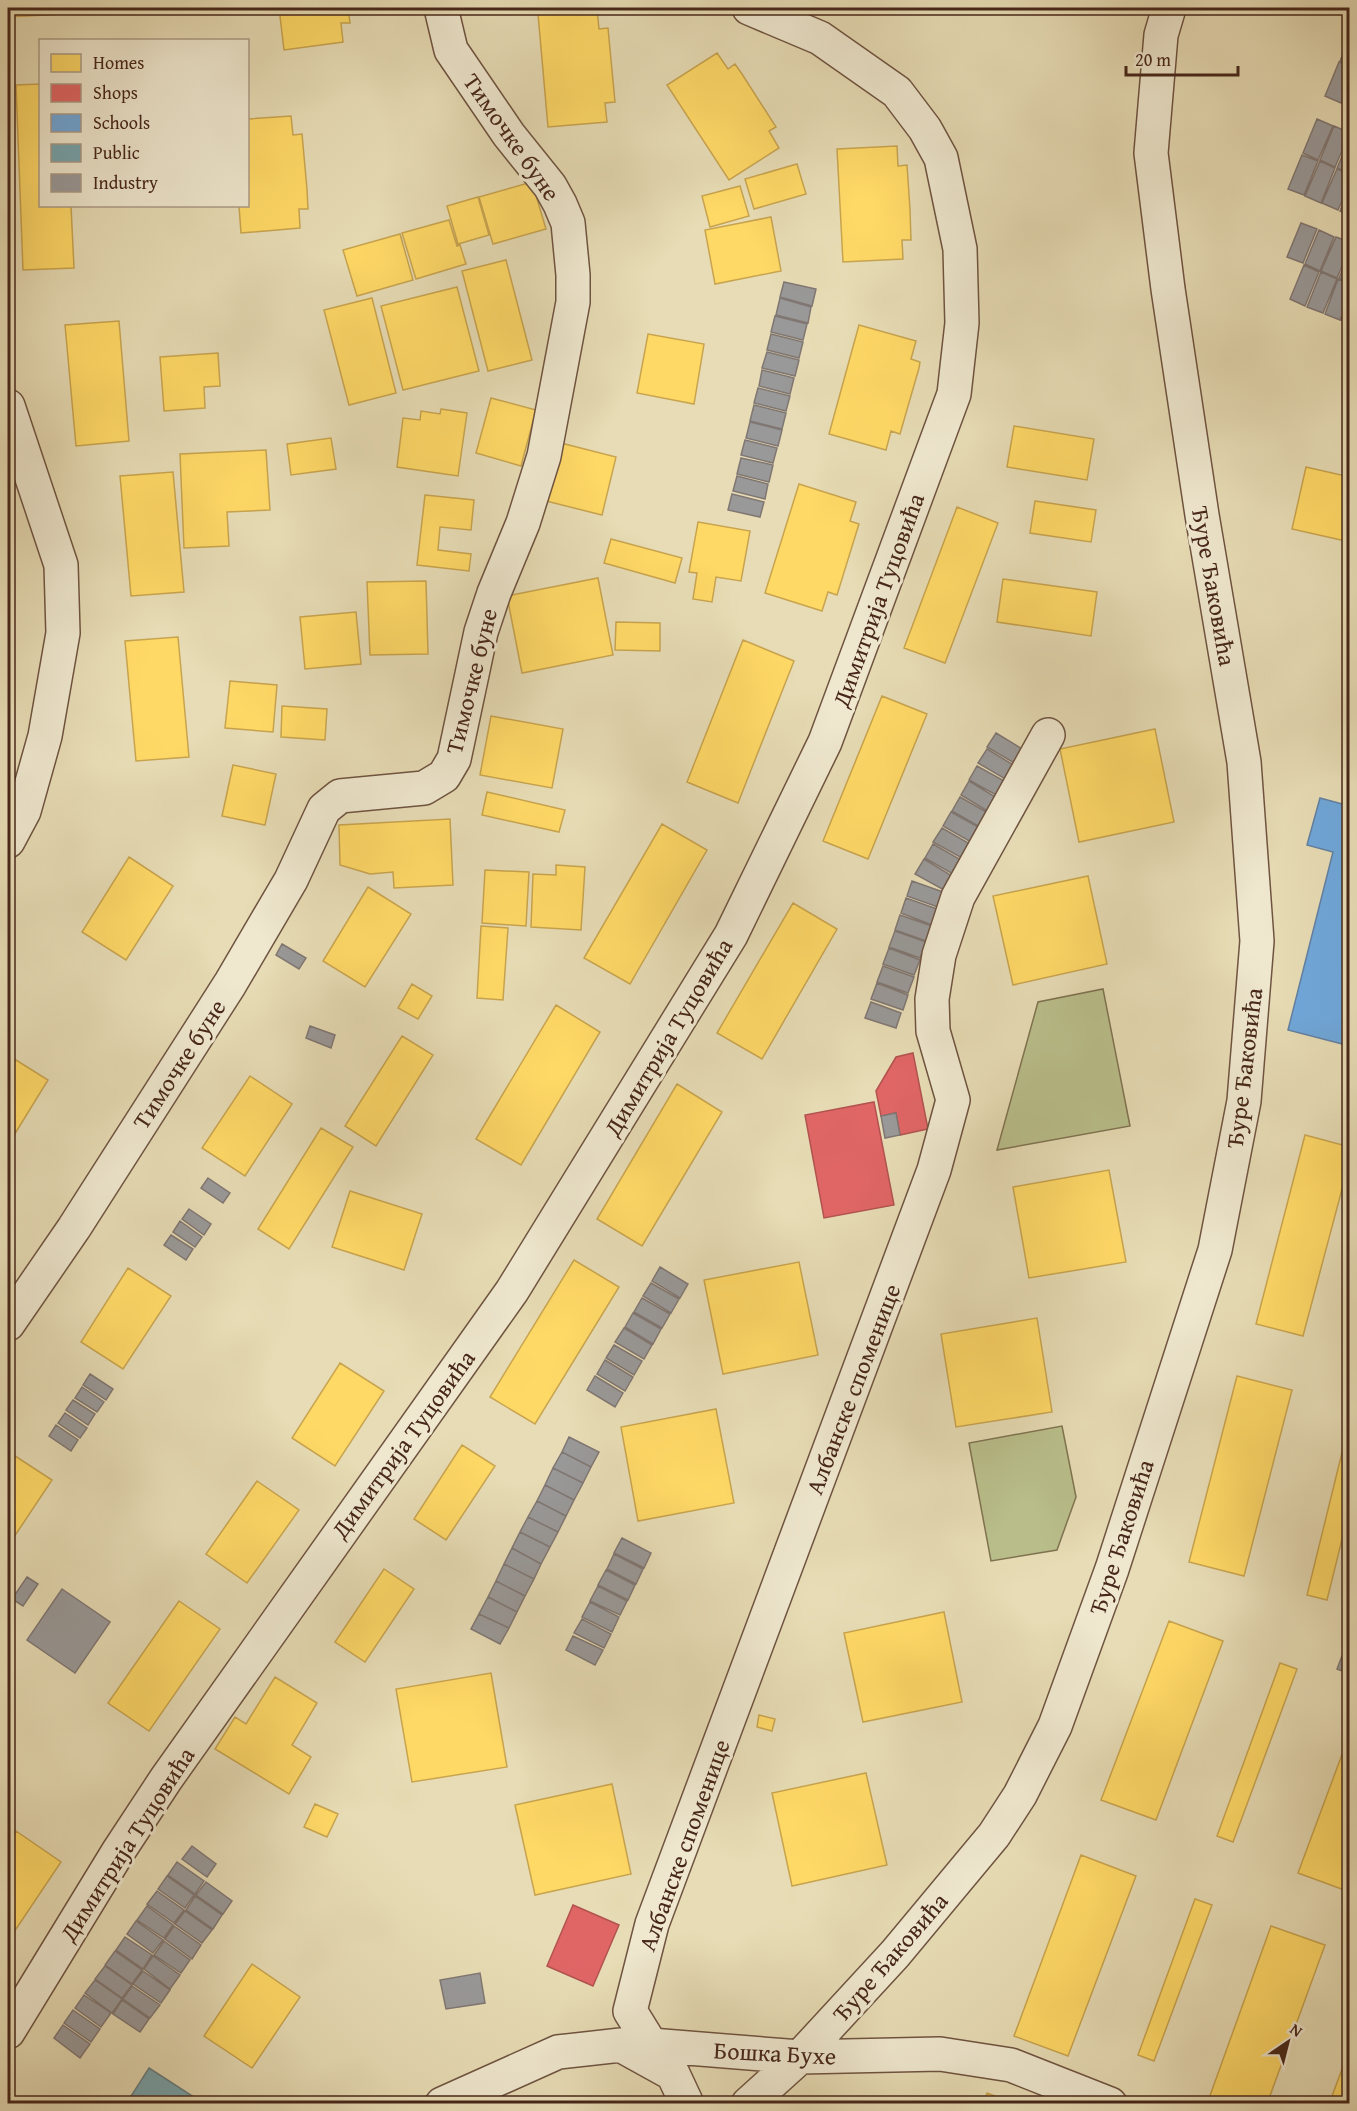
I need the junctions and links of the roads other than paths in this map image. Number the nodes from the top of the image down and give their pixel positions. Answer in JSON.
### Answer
{"nodes":[{"id":1,"x":441,"y":8,"type":"edge"},
{"id":2,"x":749,"y":8,"type":"edge"},
{"id":3,"x":1168,"y":8,"type":"edge"},
{"id":4,"x":8,"y":406,"type":"edge"},
{"id":5,"x":1048,"y":735,"type":"dead end"},
{"id":6,"x":8,"y":841,"type":"edge"},
{"id":7,"x":8,"y":1324,"type":"edge"},
{"id":8,"x":8,"y":2032,"type":"edge"},
{"id":9,"x":636,"y":2045,"type":"junction"},
{"id":10,"x":800,"y":2057,"type":"junction"},
{"id":11,"x":442,"y":2103,"type":"edge"},
{"id":12,"x":687,"y":2103,"type":"edge"},
{"id":13,"x":748,"y":2103,"type":"edge"},
{"id":14,"x":1110,"y":2103,"type":"edge"}],
"edges":[{"from":1,"to":7,"type":"street","name":"Тимочке буне"},
{"from":2,"to":8,"type":"street","name":"Димитрија Туцовића"},
{"from":3,"to":10,"type":"street","name":"Ђуре Ђаковића"},
{"from":4,"to":6,"type":"street"},
{"from":5,"to":9,"type":"street","name":"Албанске споменице"},
{"from":9,"to":10,"type":"street","name":"Бошка Бухе"},
{"from":9,"to":11,"type":"street","name":"Бошка Бухе"},
{"from":9,"to":12,"type":"street"},
{"from":10,"to":13,"type":"street","name":"Ђуре Ђаковића"},
{"from":10,"to":14,"type":"street","name":"Бошка Бухе"}]}
